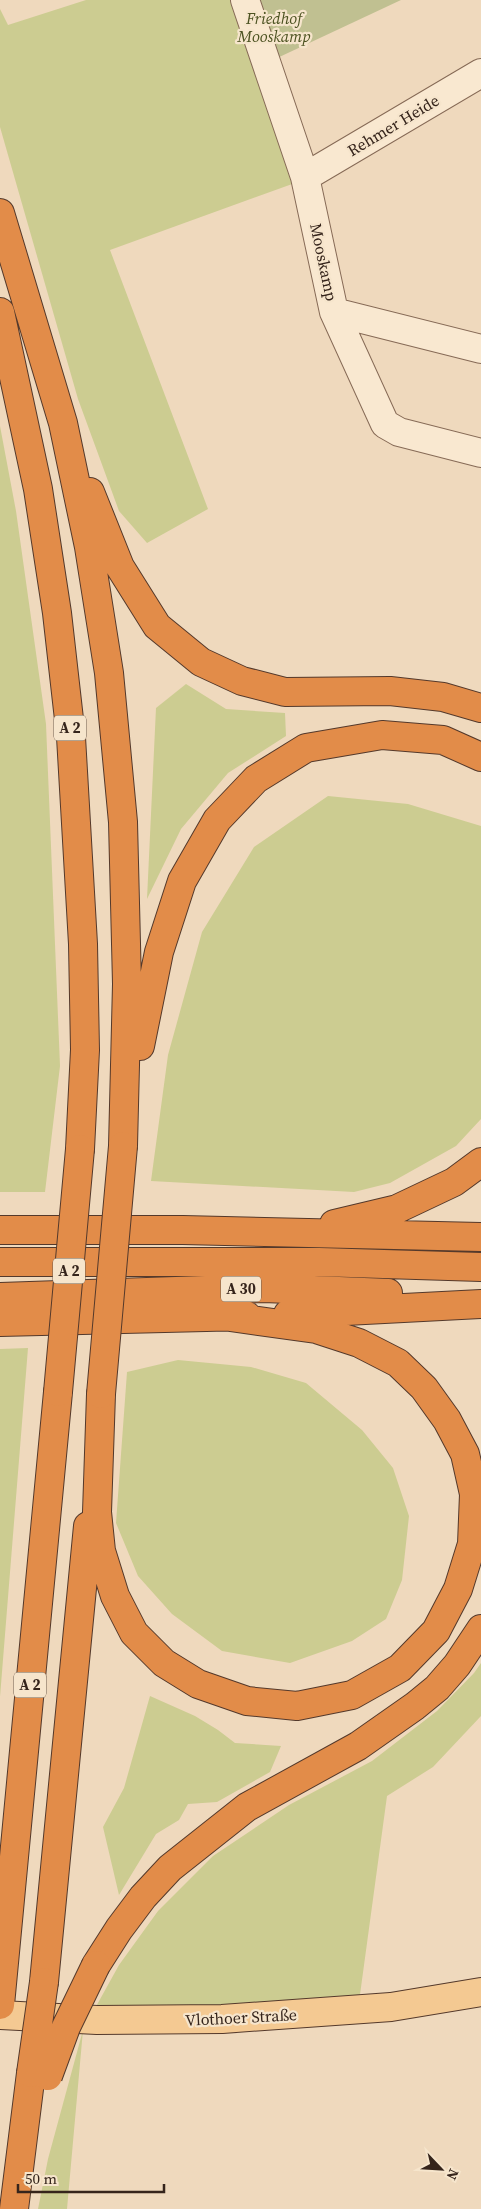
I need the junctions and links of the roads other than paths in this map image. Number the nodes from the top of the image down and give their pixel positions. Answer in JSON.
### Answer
{"nodes":[{"id":1,"x":245,"y":0,"type":"edge"},
{"id":2,"x":481,"y":73,"type":"edge"},
{"id":3,"x":305,"y":177,"type":"junction"},
{"id":4,"x":0,"y":213,"type":"edge"},
{"id":5,"x":0,"y":312,"type":"edge"},
{"id":6,"x":334,"y":312,"type":"junction"},
{"id":7,"x":481,"y":349,"type":"edge"},
{"id":8,"x":63,"y":423,"type":"junction"},
{"id":9,"x":481,"y":453,"type":"edge"},
{"id":10,"x":481,"y":708,"type":"edge"},
{"id":11,"x":481,"y":757,"type":"edge"},
{"id":12,"x":123,"y":1146,"type":"junction"},
{"id":13,"x":481,"y":1162,"type":"edge"},
{"id":14,"x":0,"y":1230,"type":"edge"},
{"id":15,"x":183,"y":1230,"type":"junction"},
{"id":16,"x":481,"y":1237,"type":"edge"},
{"id":17,"x":0,"y":1262,"type":"edge"},
{"id":18,"x":481,"y":1267,"type":"edge"},
{"id":19,"x":481,"y":1296,"type":"edge"},
{"id":20,"x":0,"y":1297,"type":"edge"},
{"id":21,"x":481,"y":1304,"type":"edge"},
{"id":22,"x":230,"y":1317,"type":"junction"},
{"id":23,"x":0,"y":1322,"type":"edge"},
{"id":24,"x":101,"y":1394,"type":"junction"},
{"id":25,"x":481,"y":1629,"type":"edge"},
{"id":26,"x":481,"y":1992,"type":"edge"},
{"id":27,"x":0,"y":2005,"type":"edge"},
{"id":28,"x":0,"y":2015,"type":"edge"},
{"id":29,"x":39,"y":2074,"type":"junction"},
{"id":30,"x":14,"y":2209,"type":"edge"}],
"edges":[{"from":1,"to":3,"type":"street","name":"Mooskamp"},
{"from":2,"to":3,"type":"street","name":"Rehmer Heide"},
{"from":3,"to":6,"type":"street","name":"Mooskamp"},
{"from":4,"to":8,"type":"highway"},
{"from":5,"to":27,"type":"highway","number":"A 2","bridge":true},
{"from":6,"to":7,"type":"street"},
{"from":6,"to":9,"type":"street","name":"Mooskamp"},
{"from":8,"to":10,"type":"highway"},
{"from":8,"to":12,"type":"highway"},
{"from":11,"to":12,"type":"highway"},
{"from":12,"to":24,"type":"highway","bridge":true},
{"from":13,"to":15,"type":"highway"},
{"from":14,"to":15,"type":"highway"},
{"from":15,"to":16,"type":"highway"},
{"from":17,"to":18,"type":"highway","number":"A 30"},
{"from":19,"to":20,"type":"highway","number":"A 30"},
{"from":21,"to":22,"type":"highway"},
{"from":22,"to":23,"type":"highway"},
{"from":22,"to":24,"type":"highway"},
{"from":24,"to":29,"type":"highway","bridge":true},
{"from":25,"to":29,"type":"highway","bridge":true},
{"from":26,"to":28,"type":"main road","name":"Vlothoer Straße"},
{"from":29,"to":30,"type":"highway"}]}
